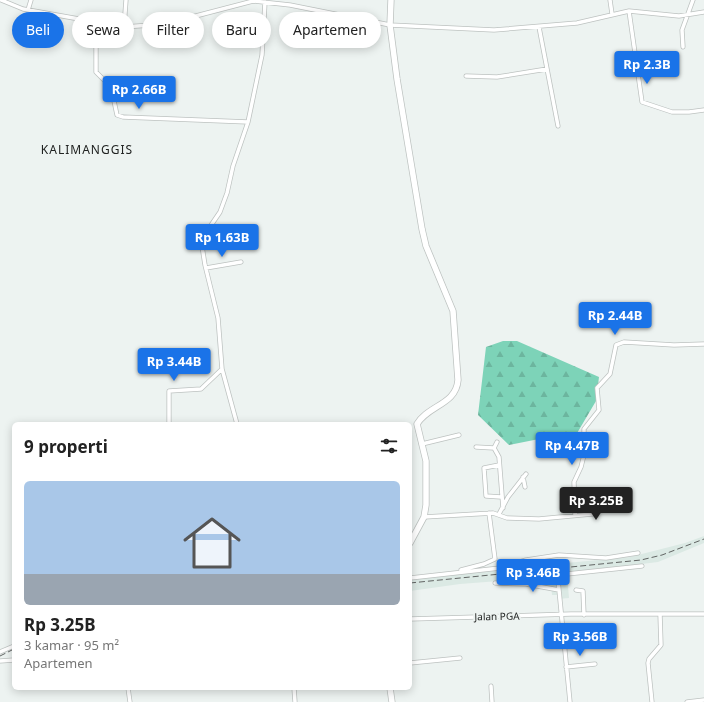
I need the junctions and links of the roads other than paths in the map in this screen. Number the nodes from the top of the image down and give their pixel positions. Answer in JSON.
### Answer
{"nodes":[{"id":1,"x":1,"y":0,"type":"edge"},
{"id":2,"x":31,"y":0,"type":"edge"},
{"id":3,"x":126,"y":0,"type":"edge"},
{"id":4,"x":391,"y":0,"type":"edge"},
{"id":5,"x":610,"y":0,"type":"edge"},
{"id":6,"x":694,"y":0,"type":"edge"},
{"id":7,"x":274,"y":1,"type":"edge"},
{"id":8,"x":265,"y":2,"type":"junction"},
{"id":9,"x":28,"y":10,"type":"junction"},
{"id":10,"x":629,"y":11,"type":"junction"},
{"id":11,"x":125,"y":12,"type":"edge"},
{"id":12,"x":704,"y":12,"type":"edge"},
{"id":13,"x":612,"y":14,"type":"junction"},
{"id":14,"x":688,"y":15,"type":"junction"},
{"id":15,"x":72,"y":18,"type":"edge"},
{"id":16,"x":134,"y":24,"type":"edge"},
{"id":17,"x":390,"y":25,"type":"junction"},
{"id":18,"x":539,"y":27,"type":"junction"},
{"id":19,"x":683,"y":47,"type":"dead end"},
{"id":20,"x":96,"y":48,"type":"edge"},
{"id":21,"x":547,"y":69,"type":"junction"},
{"id":22,"x":466,"y":76,"type":"dead end"},
{"id":23,"x":704,"y":110,"type":"edge"},
{"id":24,"x":248,"y":122,"type":"junction"},
{"id":25,"x":558,"y":126,"type":"dead end"},
{"id":26,"x":241,"y":262,"type":"dead end"},
{"id":27,"x":206,"y":268,"type":"junction"},
{"id":28,"x":704,"y":344,"type":"edge"},
{"id":29,"x":222,"y":369,"type":"junction"},
{"id":30,"x":169,"y":422,"type":"edge"},
{"id":31,"x":236,"y":422,"type":"edge"},
{"id":32,"x":459,"y":435,"type":"dead end"},
{"id":33,"x":497,"y":442,"type":"dead end"},
{"id":34,"x":422,"y":444,"type":"junction"},
{"id":35,"x":476,"y":447,"type":"dead end"},
{"id":36,"x":494,"y":448,"type":"junction"},
{"id":37,"x":499,"y":465,"type":"junction"},
{"id":38,"x":525,"y":487,"type":"dead end"},
{"id":39,"x":501,"y":497,"type":"junction"},
{"id":40,"x":609,"y":504,"type":"dead end"},
{"id":41,"x":503,"y":508,"type":"junction"},
{"id":42,"x":490,"y":514,"type":"junction"},
{"id":43,"x":499,"y":514,"type":"junction"},
{"id":44,"x":575,"y":515,"type":"junction"},
{"id":45,"x":424,"y":517,"type":"junction"},
{"id":46,"x":412,"y":539,"type":"edge"},
{"id":47,"x":638,"y":553,"type":"dead end"},
{"id":48,"x":642,"y":566,"type":"dead end"},
{"id":49,"x":458,"y":572,"type":"junction"},
{"id":50,"x":412,"y":578,"type":"edge"},
{"id":51,"x":546,"y":578,"type":"dead end"},
{"id":52,"x":558,"y":582,"type":"junction"},
{"id":53,"x":495,"y":583,"type":"dead end"},
{"id":54,"x":559,"y":590,"type":"junction"},
{"id":55,"x":576,"y":590,"type":"dead end"},
{"id":56,"x":561,"y":614,"type":"junction"},
{"id":57,"x":660,"y":614,"type":"junction"},
{"id":58,"x":704,"y":614,"type":"edge"},
{"id":59,"x":584,"y":615,"type":"junction"},
{"id":60,"x":412,"y":619,"type":"edge"},
{"id":61,"x":12,"y":647,"type":"edge"},
{"id":62,"x":0,"y":652,"type":"edge"},
{"id":63,"x":460,"y":658,"type":"dead end"},
{"id":64,"x":0,"y":660,"type":"edge"},
{"id":65,"x":12,"y":660,"type":"edge"},
{"id":66,"x":412,"y":663,"type":"edge"},
{"id":67,"x":595,"y":664,"type":"dead end"},
{"id":68,"x":566,"y":666,"type":"junction"},
{"id":69,"x":491,"y":686,"type":"dead end"},
{"id":70,"x":128,"y":690,"type":"edge"},
{"id":71,"x":294,"y":690,"type":"edge"},
{"id":72,"x":390,"y":690,"type":"edge"},
{"id":73,"x":704,"y":700,"type":"edge"},
{"id":74,"x":130,"y":702,"type":"edge"},
{"id":75,"x":295,"y":702,"type":"edge"},
{"id":76,"x":392,"y":702,"type":"edge"},
{"id":77,"x":492,"y":702,"type":"edge"},
{"id":78,"x":570,"y":702,"type":"edge"},
{"id":79,"x":652,"y":702,"type":"edge"},
{"id":80,"x":687,"y":702,"type":"edge"}],
"edges":[{"from":1,"to":9,"type":"street"},
{"from":2,"to":9,"type":"street"},
{"from":3,"to":11,"type":"street"},
{"from":4,"to":17,"type":"main road"},
{"from":5,"to":13,"type":"street"},
{"from":6,"to":14,"type":"street"},
{"from":7,"to":8,"type":"street"},
{"from":7,"to":17,"type":"street"},
{"from":8,"to":16,"type":"street"},
{"from":8,"to":24,"type":"street"},
{"from":9,"to":15,"type":"street"},
{"from":10,"to":13,"type":"street"},
{"from":10,"to":14,"type":"street"},
{"from":10,"to":23,"type":"street"},
{"from":12,"to":14,"type":"street"},
{"from":13,"to":18,"type":"street"},
{"from":14,"to":19,"type":"street"},
{"from":17,"to":18,"type":"street"},
{"from":17,"to":34,"type":"main road"},
{"from":18,"to":21,"type":"street"},
{"from":20,"to":24,"type":"street"},
{"from":21,"to":22,"type":"street"},
{"from":21,"to":25,"type":"street"},
{"from":24,"to":27,"type":"street"},
{"from":26,"to":27,"type":"street"},
{"from":27,"to":29,"type":"street"},
{"from":28,"to":44,"type":"street"},
{"from":29,"to":30,"type":"street"},
{"from":29,"to":31,"type":"street"},
{"from":32,"to":34,"type":"street"},
{"from":33,"to":36,"type":"street"},
{"from":34,"to":45,"type":"main road"},
{"from":35,"to":36,"type":"street"},
{"from":36,"to":37,"type":"street"},
{"from":37,"to":39,"type":"street"},
{"from":37,"to":39,"type":"street"},
{"from":38,"to":41,"type":"street"},
{"from":39,"to":41,"type":"street"},
{"from":40,"to":44,"type":"street"},
{"from":41,"to":43,"type":"street"},
{"from":42,"to":43,"type":"street"},
{"from":42,"to":45,"type":"street"},
{"from":42,"to":49,"type":"street"},
{"from":43,"to":44,"type":"street"},
{"from":45,"to":46,"type":"main road"},
{"from":47,"to":49,"type":"street"},
{"from":48,"to":52,"type":"street"},
{"from":49,"to":50,"type":"street"},
{"from":51,"to":52,"type":"street"},
{"from":52,"to":54,"type":"street"},
{"from":53,"to":54,"type":"street"},
{"from":54,"to":56,"type":"street"},
{"from":55,"to":59,"type":"street"},
{"from":56,"to":59,"type":"street","name":"Jalan PGA"},
{"from":56,"to":60,"type":"street","name":"Jalan PGA"},
{"from":56,"to":68,"type":"street"},
{"from":57,"to":58,"type":"street","name":"Jalan PGA"},
{"from":57,"to":59,"type":"street","name":"Jalan PGA"},
{"from":57,"to":79,"type":"street"},
{"from":61,"to":62,"type":"street"},
{"from":63,"to":66,"type":"street"},
{"from":64,"to":65,"type":"street"},
{"from":67,"to":68,"type":"street"},
{"from":68,"to":78,"type":"street"},
{"from":69,"to":77,"type":"street"},
{"from":70,"to":74,"type":"street"},
{"from":71,"to":75,"type":"street"},
{"from":72,"to":76,"type":"main road"},
{"from":73,"to":80,"type":"street"}]}
